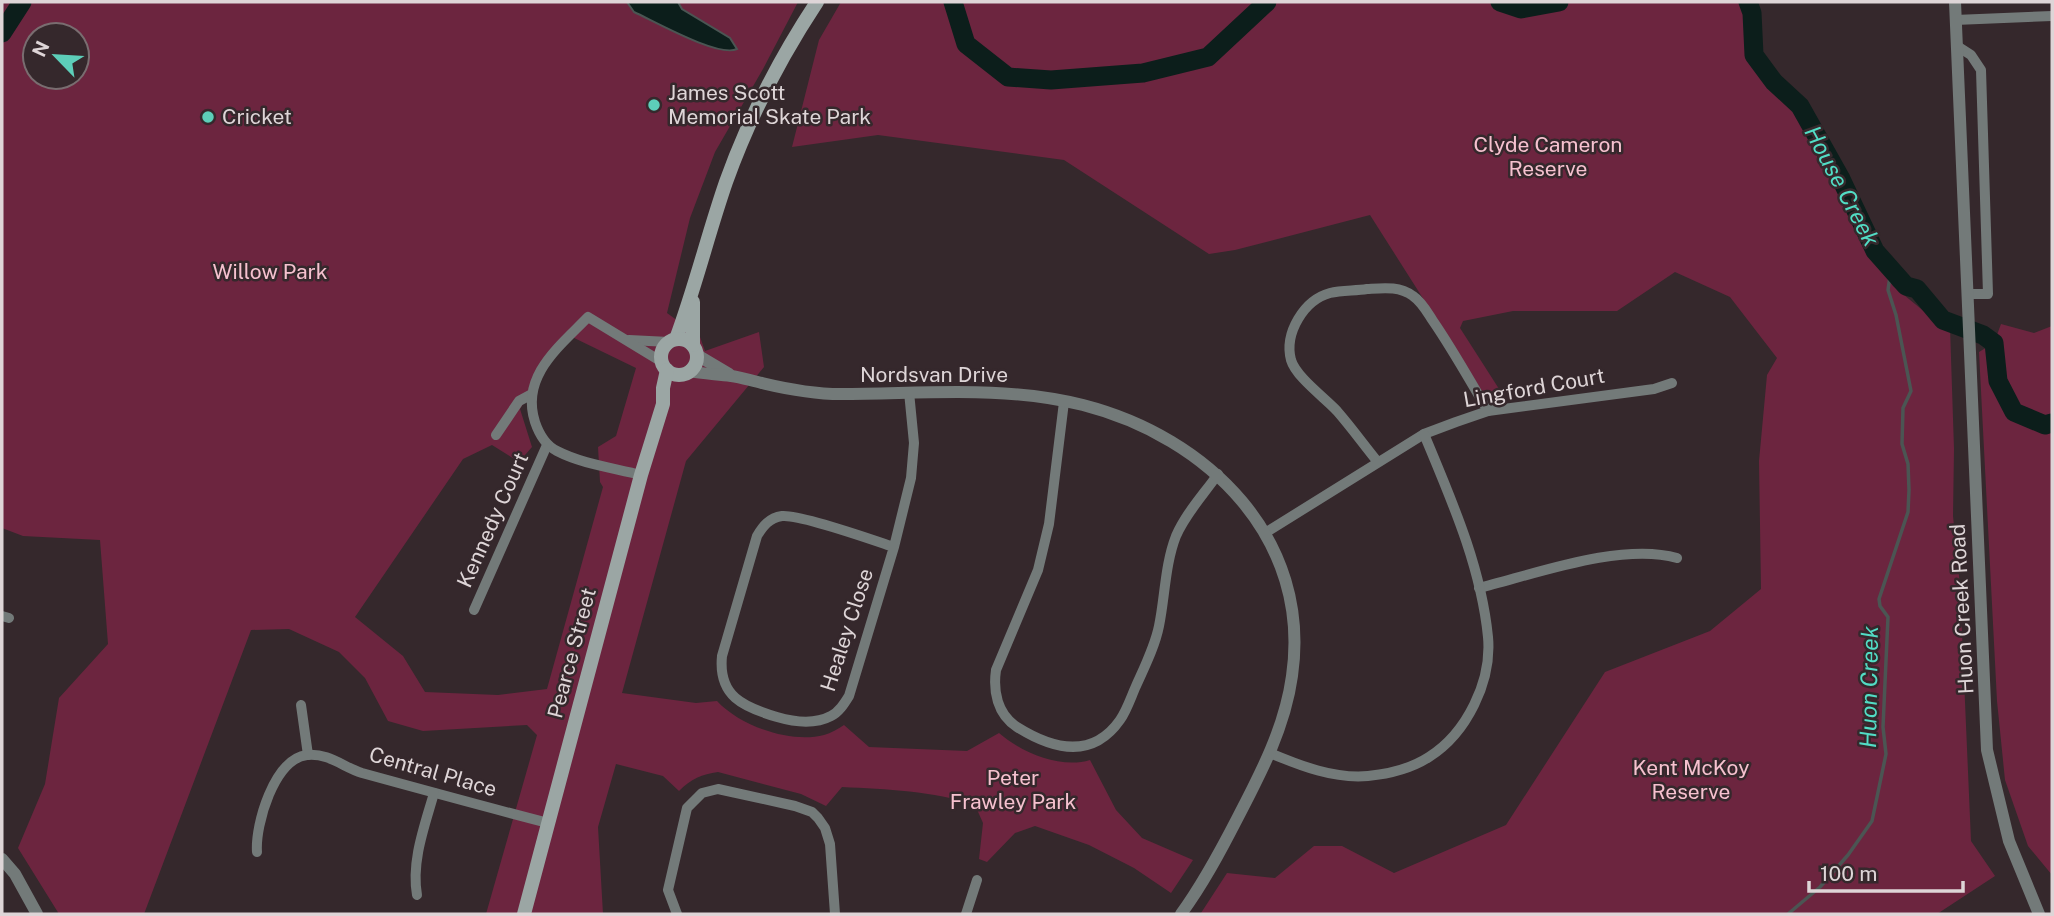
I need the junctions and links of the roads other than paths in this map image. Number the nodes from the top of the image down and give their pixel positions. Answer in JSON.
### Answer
{"nodes":[{"id":1,"x":817,"y":2,"type":"edge"},
{"id":2,"x":1955,"y":2,"type":"edge"},
{"id":3,"x":2052,"y":16,"type":"edge"},
{"id":4,"x":1955,"y":20,"type":"junction"},
{"id":5,"x":1957,"y":46,"type":"junction"},
{"id":6,"x":693,"y":294,"type":"junction"},
{"id":7,"x":1967,"y":294,"type":"junction"},
{"id":8,"x":626,"y":340,"type":"junction"},
{"id":9,"x":672,"y":341,"type":"junction"},
{"id":10,"x":695,"y":350,"type":"junction"},
{"id":11,"x":664,"y":365,"type":"junction"},
{"id":12,"x":686,"y":373,"type":"junction"},
{"id":13,"x":732,"y":376,"type":"junction"},
{"id":14,"x":1672,"y":383,"type":"dead end"},
{"id":15,"x":909,"y":392,"type":"junction"},
{"id":16,"x":532,"y":394,"type":"junction"},
{"id":17,"x":1064,"y":402,"type":"junction"},
{"id":18,"x":663,"y":404,"type":"junction"},
{"id":19,"x":1488,"y":411,"type":"junction"},
{"id":20,"x":1424,"y":434,"type":"junction"},
{"id":21,"x":496,"y":435,"type":"dead end"},
{"id":22,"x":547,"y":445,"type":"junction"},
{"id":23,"x":1377,"y":461,"type":"junction"},
{"id":24,"x":1218,"y":474,"type":"junction"},
{"id":25,"x":641,"y":475,"type":"junction"},
{"id":26,"x":1265,"y":533,"type":"junction"},
{"id":27,"x":894,"y":547,"type":"junction"},
{"id":28,"x":1677,"y":558,"type":"dead end"},
{"id":29,"x":1479,"y":588,"type":"junction"},
{"id":30,"x":474,"y":610,"type":"dead end"},
{"id":31,"x":301,"y":705,"type":"dead end"},
{"id":32,"x":1270,"y":753,"type":"junction"},
{"id":33,"x":308,"y":755,"type":"junction"},
{"id":34,"x":434,"y":793,"type":"junction"},
{"id":35,"x":548,"y":823,"type":"junction"},
{"id":36,"x":257,"y":852,"type":"dead end"},
{"id":37,"x":2,"y":859,"type":"edge"},
{"id":38,"x":977,"y":880,"type":"dead end"},
{"id":39,"x":417,"y":895,"type":"dead end"},
{"id":40,"x":37,"y":914,"type":"edge"},
{"id":41,"x":524,"y":914,"type":"edge"},
{"id":42,"x":677,"y":914,"type":"edge"},
{"id":43,"x":835,"y":914,"type":"edge"},
{"id":44,"x":966,"y":914,"type":"edge"},
{"id":45,"x":1181,"y":914,"type":"edge"},
{"id":46,"x":2039,"y":914,"type":"edge"}],
"edges":[{"from":1,"to":6,"type":"main road"},
{"from":2,"to":4,"type":"street","name":"Huon Creek Road"},
{"from":3,"to":4,"type":"street"},
{"from":4,"to":5,"type":"street","name":"Huon Creek Road"},
{"from":5,"to":7,"type":"street","name":"Huon Creek Road"},
{"from":5,"to":7,"type":"street"},
{"from":6,"to":9,"type":"main road"},
{"from":6,"to":10,"type":"main road"},
{"from":7,"to":46,"type":"street","name":"Huon Creek Road"},
{"from":8,"to":9,"type":"street"},
{"from":8,"to":11,"type":"street"},
{"from":8,"to":16,"type":"street","name":"Kennedy Court"},
{"from":9,"to":10,"type":"main road"},
{"from":9,"to":11,"type":"main road"},
{"from":10,"to":12,"type":"main road"},
{"from":10,"to":13,"type":"street","name":"Nordsvan Drive"},
{"from":11,"to":12,"type":"main road"},
{"from":11,"to":18,"type":"main road","name":"Pearce Street"},
{"from":12,"to":13,"type":"street","name":"Nordsvan Drive"},
{"from":12,"to":18,"type":"main road","name":"Pearce Street"},
{"from":13,"to":15,"type":"street","name":"Nordsvan Drive"},
{"from":14,"to":19,"type":"street","name":"Lingford Court"},
{"from":15,"to":17,"type":"street","name":"Nordsvan Drive"},
{"from":15,"to":27,"type":"street","name":"Healey Close"},
{"from":16,"to":21,"type":"street","name":"Kennedy Court"},
{"from":16,"to":22,"type":"street","name":"Kennedy Court"},
{"from":17,"to":24,"type":"street","name":"Nordsvan Drive"},
{"from":17,"to":24,"type":"street"},
{"from":18,"to":25,"type":"main road","name":"Pearce Street"},
{"from":19,"to":20,"type":"street","name":"Lingford Court"},
{"from":19,"to":23,"type":"street"},
{"from":20,"to":23,"type":"street","name":"Lingford Court"},
{"from":20,"to":29,"type":"street"},
{"from":22,"to":25,"type":"street","name":"Kennedy Court"},
{"from":22,"to":30,"type":"street","name":"Kennedy Court"},
{"from":23,"to":26,"type":"street","name":"Lingford Court"},
{"from":24,"to":26,"type":"street","name":"Nordsvan Drive"},
{"from":25,"to":35,"type":"main road","name":"Pearce Street"},
{"from":26,"to":32,"type":"street","name":"Nordsvan Drive"},
{"from":27,"to":27,"type":"street","name":"Healey Close"},
{"from":28,"to":29,"type":"street"},
{"from":29,"to":32,"type":"street"},
{"from":31,"to":33,"type":"street"},
{"from":32,"to":45,"type":"street","name":"Nordsvan Drive"},
{"from":33,"to":34,"type":"street","name":"Central Place"},
{"from":33,"to":36,"type":"street"},
{"from":34,"to":35,"type":"street","name":"Central Place"},
{"from":34,"to":39,"type":"street"},
{"from":35,"to":41,"type":"main road","name":"Pearce Street"},
{"from":37,"to":40,"type":"street"},
{"from":38,"to":44,"type":"street"},
{"from":42,"to":43,"type":"street"}]}
